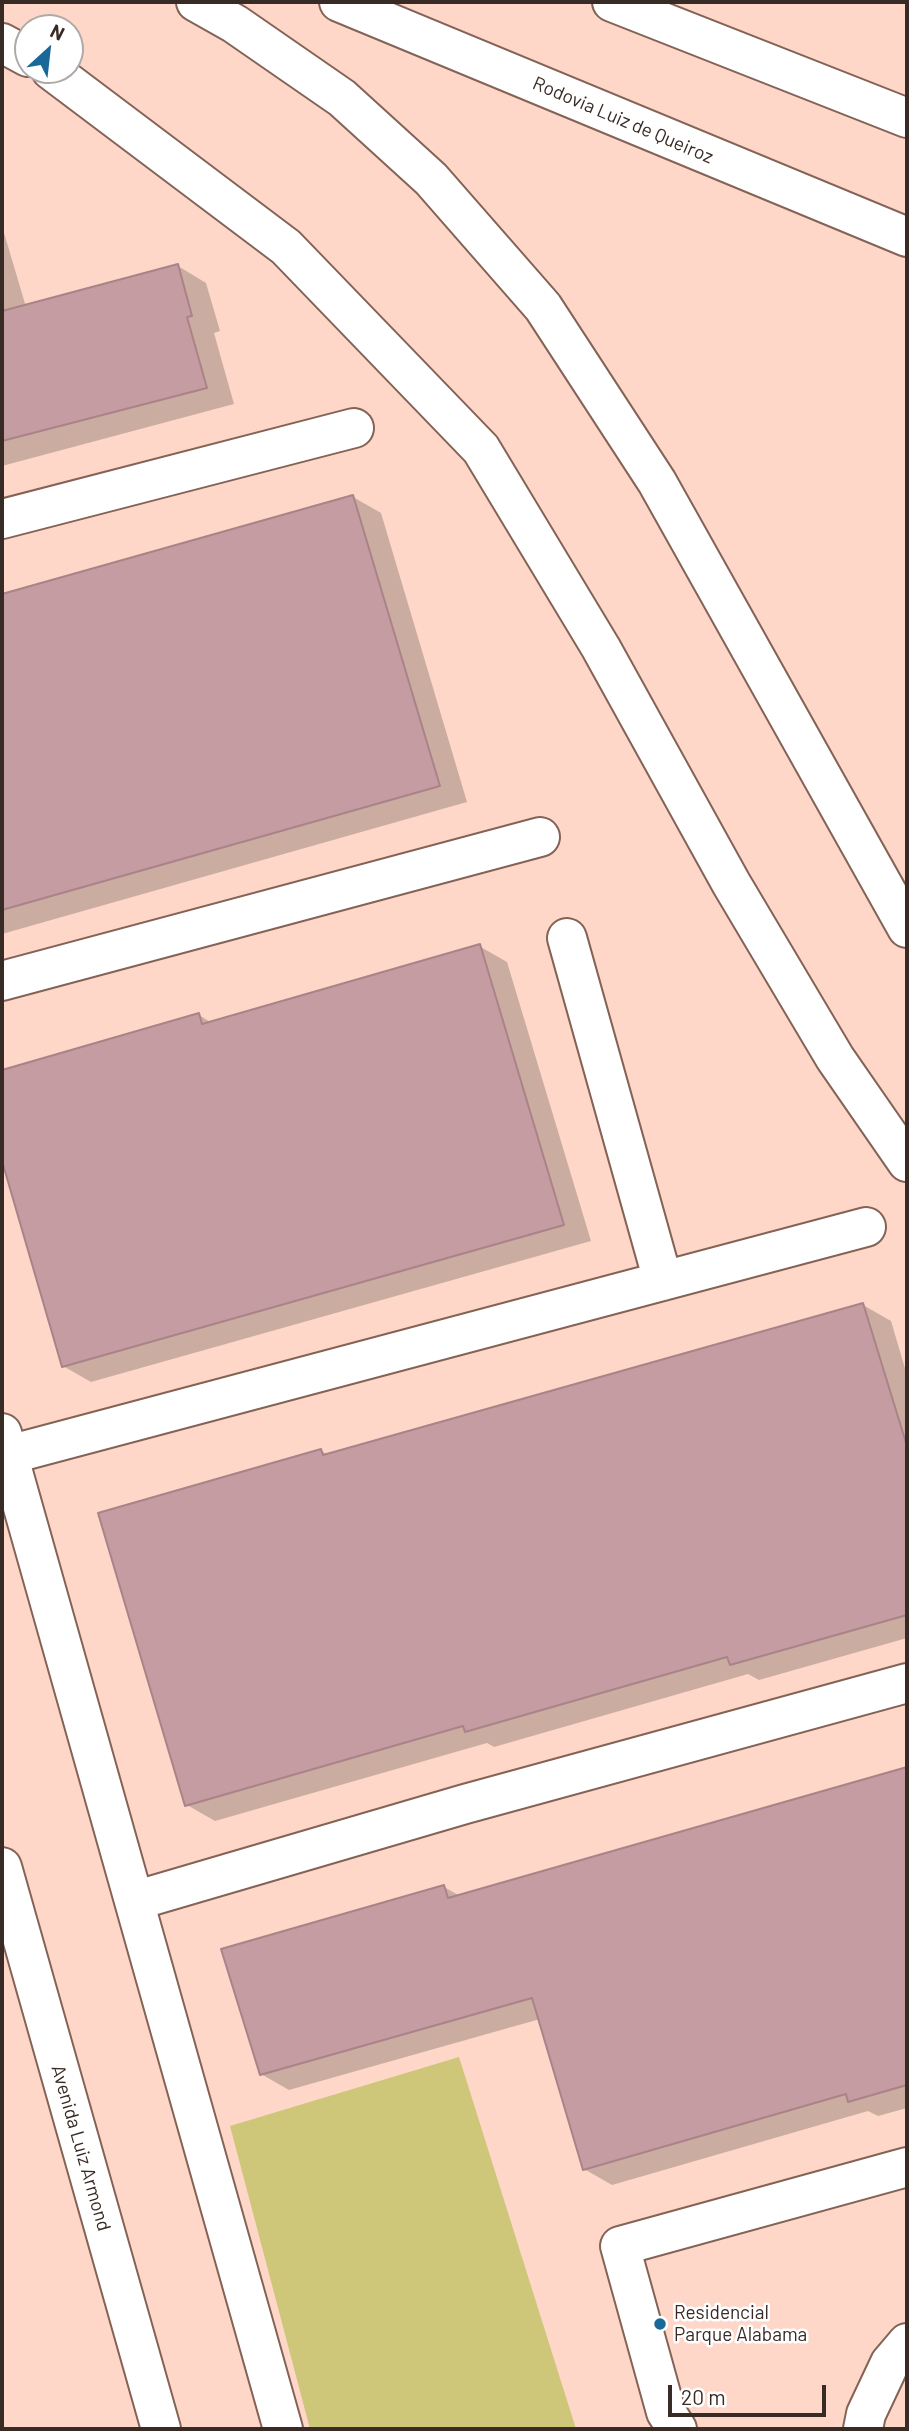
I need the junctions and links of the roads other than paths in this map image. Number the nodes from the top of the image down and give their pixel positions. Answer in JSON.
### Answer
{"nodes":[{"id":1,"x":196,"y":2,"type":"edge"},
{"id":2,"x":339,"y":2,"type":"edge"},
{"id":3,"x":612,"y":2,"type":"edge"},
{"id":4,"x":70,"y":84,"type":"edge"},
{"id":5,"x":907,"y":118,"type":"edge"},
{"id":6,"x":907,"y":237,"type":"edge"},
{"id":7,"x":354,"y":428,"type":"dead end"},
{"id":8,"x":2,"y":519,"type":"edge"},
{"id":9,"x":540,"y":837,"type":"dead end"},
{"id":10,"x":907,"y":928,"type":"edge"},
{"id":11,"x":567,"y":938,"type":"dead end"},
{"id":12,"x":2,"y":981,"type":"edge"},
{"id":13,"x":907,"y":1163,"type":"edge"},
{"id":14,"x":866,"y":1227,"type":"dead end"},
{"id":15,"x":663,"y":1281,"type":"junction"},
{"id":16,"x":5,"y":1444,"type":"edge"},
{"id":17,"x":907,"y":1683,"type":"edge"},
{"id":18,"x":2,"y":1867,"type":"edge"},
{"id":19,"x":134,"y":1901,"type":"junction"},
{"id":20,"x":907,"y":2166,"type":"edge"},
{"id":21,"x":907,"y":2343,"type":"edge"},
{"id":22,"x":161,"y":2429,"type":"edge"},
{"id":23,"x":283,"y":2429,"type":"edge"},
{"id":24,"x":677,"y":2429,"type":"edge"},
{"id":25,"x":863,"y":2429,"type":"edge"}],
"edges":[{"from":1,"to":10,"type":"main road"},
{"from":2,"to":6,"type":"main road","name":"Rodovia Luiz de Queiroz"},
{"from":3,"to":5,"type":"main road"},
{"from":4,"to":13,"type":"main road"},
{"from":7,"to":8,"type":"main road"},
{"from":9,"to":12,"type":"main road"},
{"from":11,"to":15,"type":"main road"},
{"from":14,"to":15,"type":"main road"},
{"from":15,"to":16,"type":"main road"},
{"from":16,"to":19,"type":"main road"},
{"from":17,"to":19,"type":"main road"},
{"from":18,"to":22,"type":"main road","name":"Avenida Luiz Armond"},
{"from":19,"to":23,"type":"main road"},
{"from":20,"to":24,"type":"main road"},
{"from":21,"to":25,"type":"main road"}]}
